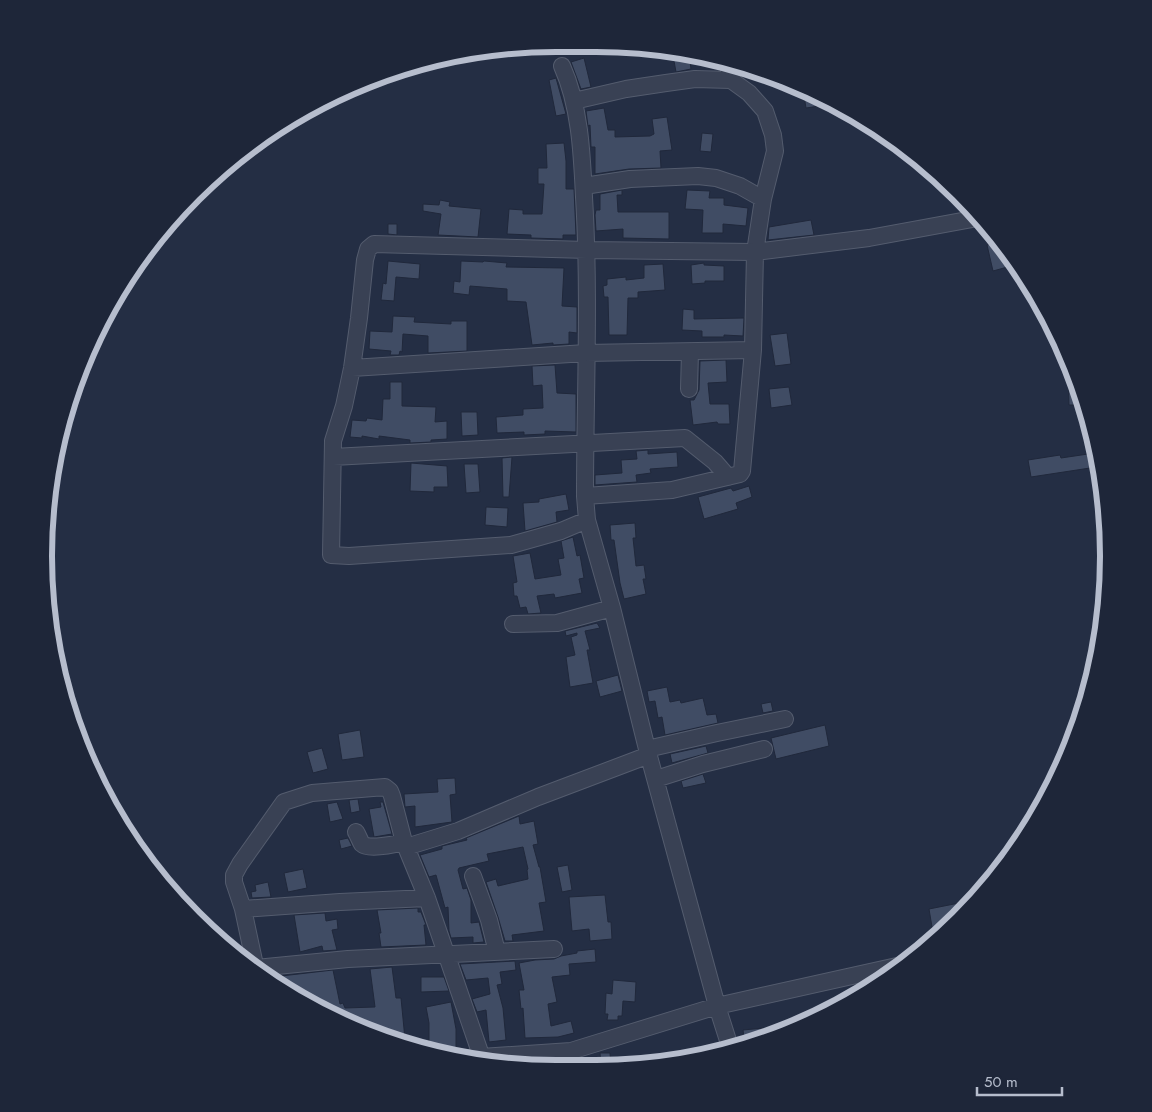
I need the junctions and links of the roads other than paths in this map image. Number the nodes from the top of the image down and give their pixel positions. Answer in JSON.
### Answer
{"nodes":[{"id":1,"x":562,"y":66,"type":"dead end"},
{"id":2,"x":729,"y":71,"type":"edge"},
{"id":3,"x":731,"y":80,"type":"junction"},
{"id":4,"x":574,"y":100,"type":"junction"},
{"id":5,"x":584,"y":186,"type":"junction"},
{"id":6,"x":764,"y":199,"type":"junction"},
{"id":7,"x":971,"y":219,"type":"edge"},
{"id":8,"x":587,"y":250,"type":"junction"},
{"id":9,"x":755,"y":252,"type":"junction"},
{"id":10,"x":753,"y":350,"type":"junction"},
{"id":11,"x":690,"y":352,"type":"junction"},
{"id":12,"x":586,"y":353,"type":"junction"},
{"id":13,"x":352,"y":368,"type":"junction"},
{"id":14,"x":689,"y":389,"type":"dead end"},
{"id":15,"x":585,"y":444,"type":"junction"},
{"id":16,"x":333,"y":457,"type":"junction"},
{"id":17,"x":728,"y":477,"type":"junction"},
{"id":18,"x":585,"y":496,"type":"junction"},
{"id":19,"x":588,"y":520,"type":"junction"},
{"id":20,"x":612,"y":608,"type":"junction"},
{"id":21,"x":513,"y":624,"type":"dead end"},
{"id":22,"x":785,"y":720,"type":"dead end"},
{"id":23,"x":764,"y":749,"type":"dead end"},
{"id":24,"x":648,"y":752,"type":"junction"},
{"id":25,"x":656,"y":778,"type":"junction"},
{"id":26,"x":356,"y":832,"type":"dead end"},
{"id":27,"x":405,"y":844,"type":"junction"},
{"id":28,"x":473,"y":876,"type":"dead end"},
{"id":29,"x":427,"y":898,"type":"junction"},
{"id":30,"x":243,"y":909,"type":"junction"},
{"id":31,"x":554,"y":949,"type":"dead end"},
{"id":32,"x":497,"y":952,"type":"junction"},
{"id":33,"x":445,"y":954,"type":"junction"},
{"id":34,"x":254,"y":958,"type":"edge"},
{"id":35,"x":266,"y":968,"type":"edge"},
{"id":36,"x":884,"y":969,"type":"edge"},
{"id":37,"x":717,"y":1006,"type":"junction"},
{"id":38,"x":728,"y":1041,"type":"edge"},
{"id":39,"x":475,"y":1053,"type":"edge"},
{"id":40,"x":506,"y":1056,"type":"edge"}],
"edges":[{"from":1,"to":4,"type":"street"},
{"from":2,"to":3,"type":"street"},
{"from":3,"to":4,"type":"street"},
{"from":3,"to":6,"type":"street"},
{"from":4,"to":5,"type":"street"},
{"from":5,"to":6,"type":"street"},
{"from":5,"to":8,"type":"street"},
{"from":6,"to":9,"type":"street"},
{"from":7,"to":9,"type":"street"},
{"from":8,"to":9,"type":"street"},
{"from":8,"to":12,"type":"street"},
{"from":8,"to":13,"type":"street"},
{"from":9,"to":10,"type":"street"},
{"from":10,"to":11,"type":"street"},
{"from":10,"to":17,"type":"street"},
{"from":11,"to":12,"type":"street"},
{"from":11,"to":14,"type":"street"},
{"from":12,"to":13,"type":"street"},
{"from":12,"to":15,"type":"street"},
{"from":13,"to":16,"type":"street"},
{"from":15,"to":16,"type":"street"},
{"from":15,"to":17,"type":"street"},
{"from":15,"to":18,"type":"street"},
{"from":16,"to":19,"type":"street"},
{"from":17,"to":18,"type":"street"},
{"from":18,"to":19,"type":"street"},
{"from":19,"to":20,"type":"street"},
{"from":20,"to":21,"type":"street"},
{"from":20,"to":24,"type":"street"},
{"from":22,"to":24,"type":"street"},
{"from":23,"to":25,"type":"street"},
{"from":24,"to":25,"type":"street"},
{"from":24,"to":27,"type":"street"},
{"from":25,"to":37,"type":"street"},
{"from":26,"to":27,"type":"street"},
{"from":27,"to":29,"type":"street"},
{"from":27,"to":30,"type":"street"},
{"from":28,"to":32,"type":"street"},
{"from":29,"to":30,"type":"street"},
{"from":29,"to":33,"type":"street"},
{"from":30,"to":34,"type":"street"},
{"from":31,"to":32,"type":"street"},
{"from":32,"to":33,"type":"street"},
{"from":33,"to":35,"type":"street"},
{"from":33,"to":39,"type":"street"},
{"from":36,"to":37,"type":"street"},
{"from":37,"to":38,"type":"street"},
{"from":37,"to":40,"type":"street"}]}
